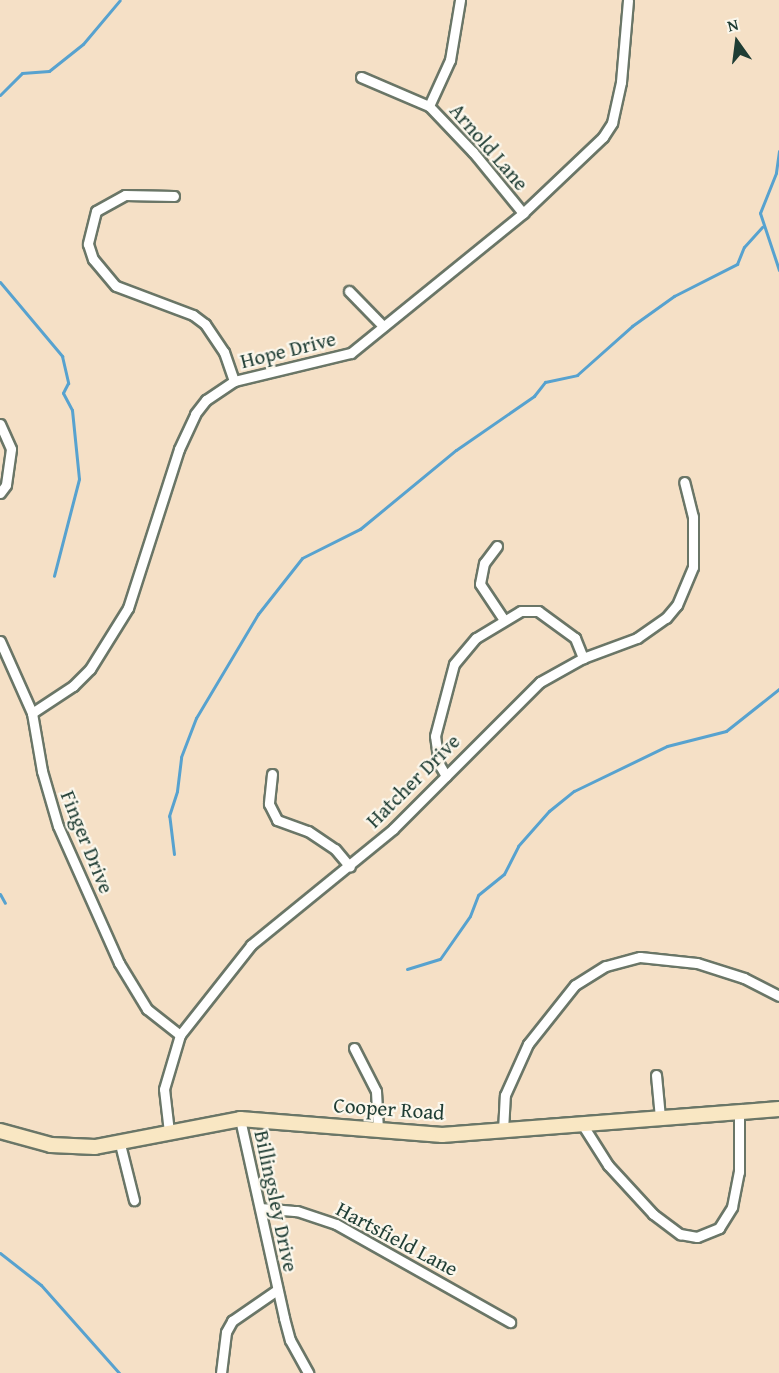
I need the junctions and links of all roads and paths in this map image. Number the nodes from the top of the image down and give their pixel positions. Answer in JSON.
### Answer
{"nodes":[{"id":1,"x":459,"y":0,"type":"edge"},
{"id":2,"x":628,"y":0,"type":"edge"},
{"id":3,"x":361,"y":77,"type":"dead end"},
{"id":4,"x":429,"y":106,"type":"junction"},
{"id":5,"x":174,"y":196,"type":"dead end"},
{"id":6,"x":523,"y":213,"type":"junction"},
{"id":7,"x":349,"y":291,"type":"dead end"},
{"id":8,"x":382,"y":326,"type":"junction"},
{"id":9,"x":234,"y":381,"type":"junction"},
{"id":10,"x":0,"y":424,"type":"edge"},
{"id":11,"x":684,"y":482,"type":"dead end"},
{"id":12,"x":0,"y":493,"type":"edge"},
{"id":13,"x":497,"y":546,"type":"dead end"},
{"id":14,"x":504,"y":620,"type":"junction"},
{"id":15,"x":0,"y":641,"type":"edge"},
{"id":16,"x":583,"y":658,"type":"junction"},
{"id":17,"x":32,"y":713,"type":"junction"},
{"id":18,"x":272,"y":774,"type":"dead end"},
{"id":19,"x":446,"y":776,"type":"junction"},
{"id":20,"x":350,"y":867,"type":"junction"},
{"id":21,"x":779,"y":996,"type":"edge"},
{"id":22,"x":180,"y":1035,"type":"junction"},
{"id":23,"x":354,"y":1048,"type":"dead end"},
{"id":24,"x":656,"y":1075,"type":"dead end"},
{"id":25,"x":779,"y":1108,"type":"edge"},
{"id":26,"x":739,"y":1111,"type":"junction"},
{"id":27,"x":660,"y":1117,"type":"junction"},
{"id":28,"x":240,"y":1119,"type":"junction"},
{"id":29,"x":582,"y":1124,"type":"junction"},
{"id":30,"x":0,"y":1131,"type":"edge"},
{"id":31,"x":378,"y":1131,"type":"junction"},
{"id":32,"x":503,"y":1131,"type":"junction"},
{"id":33,"x":169,"y":1132,"type":"junction"},
{"id":34,"x":120,"y":1144,"type":"junction"},
{"id":35,"x":135,"y":1200,"type":"dead end"},
{"id":36,"x":261,"y":1208,"type":"junction"},
{"id":37,"x":277,"y":1290,"type":"junction"},
{"id":38,"x":510,"y":1322,"type":"dead end"},
{"id":39,"x":221,"y":1373,"type":"edge"},
{"id":40,"x":308,"y":1373,"type":"edge"}],
"edges":[{"from":1,"to":4,"type":"street"},
{"from":2,"to":6,"type":"street","name":"Hope Drive"},
{"from":3,"to":4,"type":"street","name":"Arnold Lane"},
{"from":4,"to":6,"type":"street","name":"Arnold Lane"},
{"from":5,"to":9,"type":"street"},
{"from":6,"to":8,"type":"street","name":"Hope Drive"},
{"from":7,"to":8,"type":"street"},
{"from":8,"to":9,"type":"street","name":"Hope Drive"},
{"from":9,"to":17,"type":"street","name":"Hope Drive"},
{"from":10,"to":12,"type":"street"},
{"from":11,"to":16,"type":"street","name":"Hatcher Drive"},
{"from":13,"to":14,"type":"street"},
{"from":14,"to":16,"type":"street"},
{"from":14,"to":19,"type":"street"},
{"from":15,"to":17,"type":"street","name":"Finger Drive"},
{"from":16,"to":19,"type":"street","name":"Hatcher Drive"},
{"from":17,"to":22,"type":"street","name":"Finger Drive"},
{"from":18,"to":20,"type":"street"},
{"from":19,"to":20,"type":"street","name":"Hatcher Drive"},
{"from":20,"to":22,"type":"street","name":"Hatcher Drive"},
{"from":21,"to":32,"type":"street"},
{"from":22,"to":33,"type":"street","name":"Hatcher Drive"},
{"from":23,"to":31,"type":"street"},
{"from":24,"to":27,"type":"street"},
{"from":25,"to":26,"type":"street","name":"Cooper Road"},
{"from":26,"to":27,"type":"street","name":"Cooper Road"},
{"from":26,"to":29,"type":"street"},
{"from":27,"to":29,"type":"street","name":"Cooper Road"},
{"from":28,"to":31,"type":"street","name":"Cooper Road"},
{"from":28,"to":33,"type":"street","name":"Cooper Road"},
{"from":28,"to":36,"type":"street","name":"Billingsley Drive"},
{"from":29,"to":32,"type":"street","name":"Cooper Road"},
{"from":30,"to":34,"type":"street","name":"Cooper Road"},
{"from":31,"to":32,"type":"street","name":"Cooper Road"},
{"from":33,"to":34,"type":"street","name":"Cooper Road"},
{"from":34,"to":35,"type":"street"},
{"from":36,"to":37,"type":"street","name":"Billingsley Drive"},
{"from":36,"to":38,"type":"street","name":"Hartsfield Lane"},
{"from":37,"to":39,"type":"street","name":"Billingsley Drive"},
{"from":37,"to":40,"type":"street","name":"Billingsley Drive"}]}
